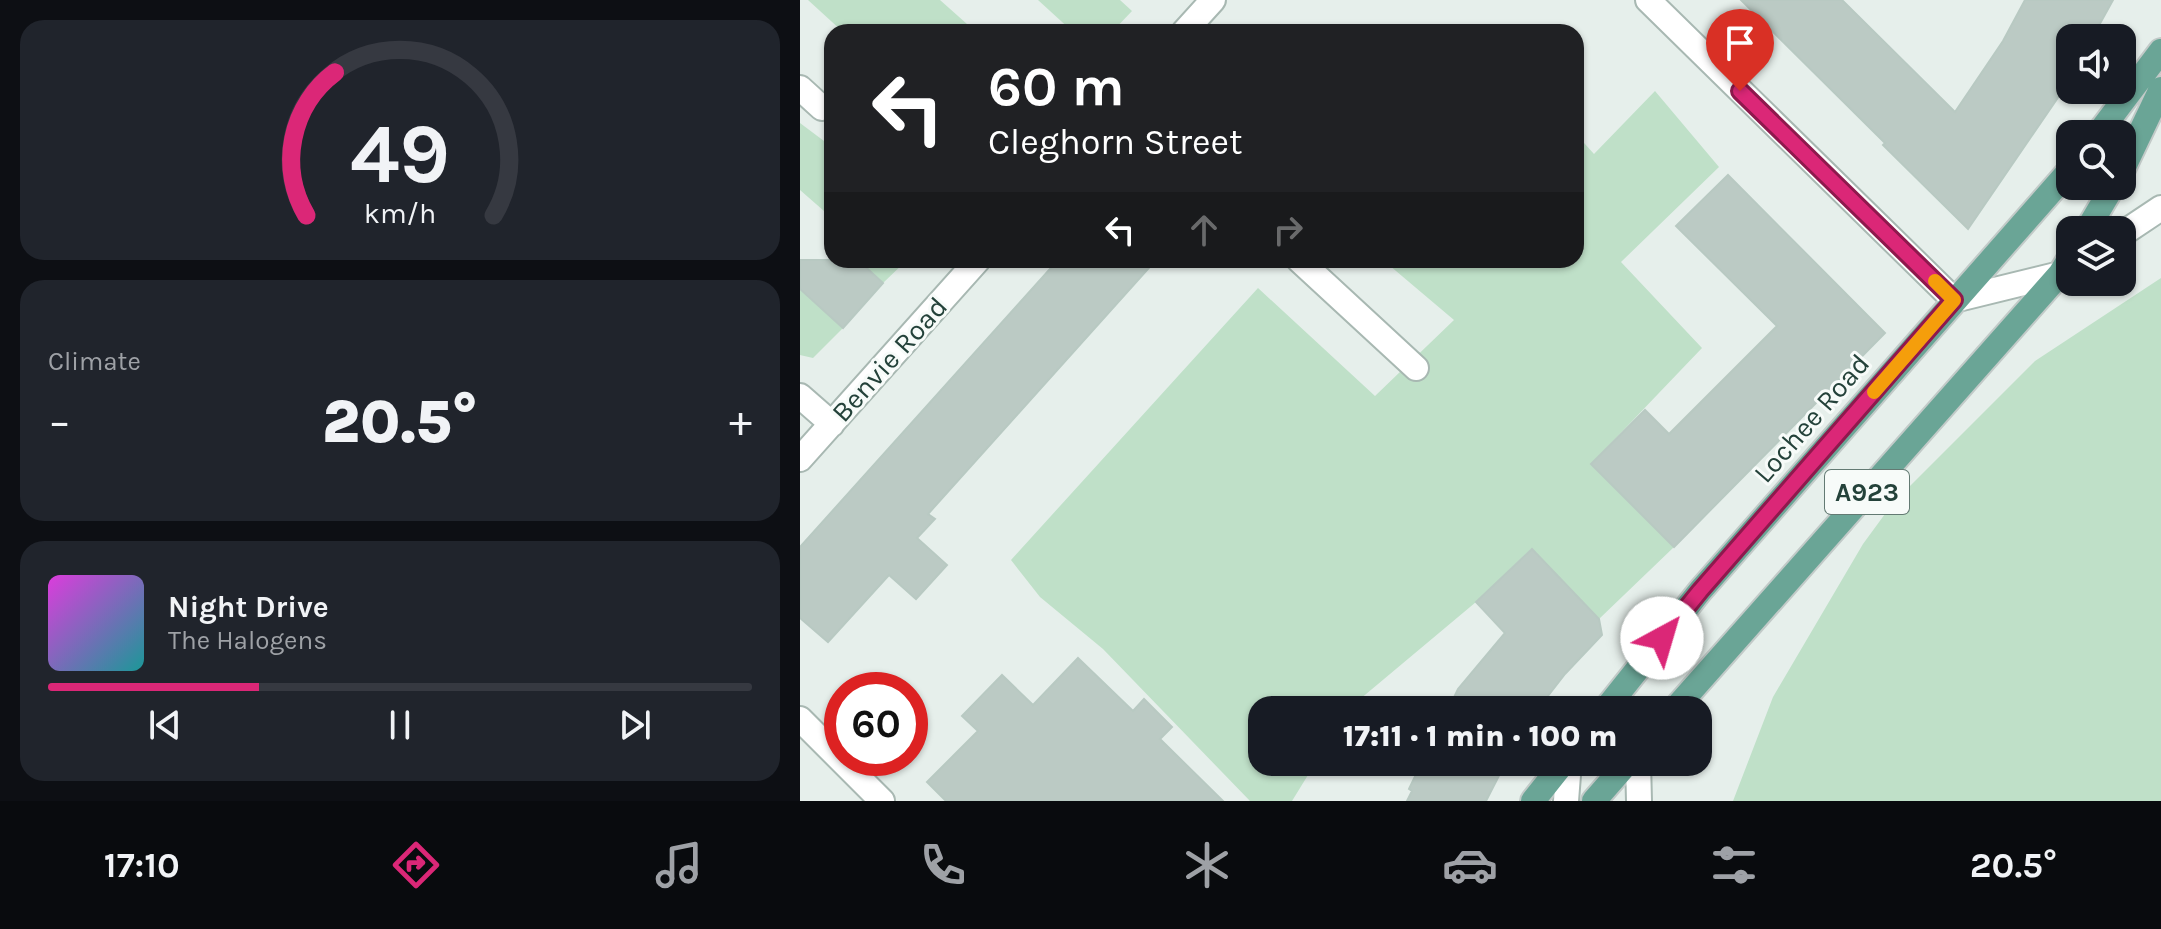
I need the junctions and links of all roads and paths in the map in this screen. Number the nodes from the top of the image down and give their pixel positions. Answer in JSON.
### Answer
{"nodes":[{"id":1,"x":1213,"y":0,"type":"edge"},
{"id":2,"x":1648,"y":0,"type":"edge"},
{"id":3,"x":1191,"y":24,"type":"edge"},
{"id":4,"x":2161,"y":51,"type":"edge"},
{"id":5,"x":800,"y":88,"type":"edge"},
{"id":6,"x":2161,"y":89,"type":"edge"},
{"id":7,"x":822,"y":108,"type":"dead end"},
{"id":8,"x":2109,"y":120,"type":"edge"},
{"id":9,"x":2136,"y":142,"type":"edge"},
{"id":10,"x":2056,"y":186,"type":"edge"},
{"id":11,"x":2161,"y":208,"type":"edge"},
{"id":12,"x":2136,"y":225,"type":"edge"},
{"id":13,"x":971,"y":268,"type":"edge"},
{"id":14,"x":1308,"y":268,"type":"edge"},
{"id":15,"x":2056,"y":269,"type":"edge"},
{"id":16,"x":2056,"y":278,"type":"edge"},
{"id":17,"x":1954,"y":300,"type":"junction"},
{"id":18,"x":1416,"y":368,"type":"dead end"},
{"id":19,"x":800,"y":396,"type":"edge"},
{"id":20,"x":832,"y":424,"type":"junction"},
{"id":21,"x":800,"y":459,"type":"edge"},
{"id":22,"x":1616,"y":696,"type":"edge"},
{"id":23,"x":1686,"y":696,"type":"edge"},
{"id":24,"x":800,"y":719,"type":"edge"},
{"id":25,"x":1554,"y":776,"type":"edge"},
{"id":26,"x":1566,"y":776,"type":"edge"},
{"id":27,"x":1616,"y":776,"type":"edge"},
{"id":28,"x":1638,"y":776,"type":"edge"},
{"id":29,"x":882,"y":801,"type":"edge"},
{"id":30,"x":1533,"y":801,"type":"edge"},
{"id":31,"x":1566,"y":801,"type":"edge"},
{"id":32,"x":1594,"y":801,"type":"edge"},
{"id":33,"x":1639,"y":801,"type":"edge"}],
"edges":[{"from":1,"to":3,"type":"street"},
{"from":2,"to":17,"type":"street"},
{"from":4,"to":8,"type":"main road"},
{"from":5,"to":7,"type":"street"},
{"from":6,"to":9,"type":"main road"},
{"from":10,"to":17,"type":"main road","name":"Lochee Road","number":"A923"},
{"from":11,"to":12,"type":"street"},
{"from":13,"to":20,"type":"street","name":"Benvie Road"},
{"from":14,"to":18,"type":"street"},
{"from":15,"to":17,"type":"street"},
{"from":16,"to":23,"type":"main road","number":"A923"},
{"from":17,"to":22,"type":"main road","name":"Lochee Road","number":"A923"},
{"from":19,"to":20,"type":"street"},
{"from":20,"to":21,"type":"street","name":"Benvie Road"},
{"from":24,"to":29,"type":"street"},
{"from":25,"to":30,"type":"main road"},
{"from":26,"to":31,"type":"street"},
{"from":27,"to":32,"type":"main road"},
{"from":28,"to":33,"type":"street"}]}
